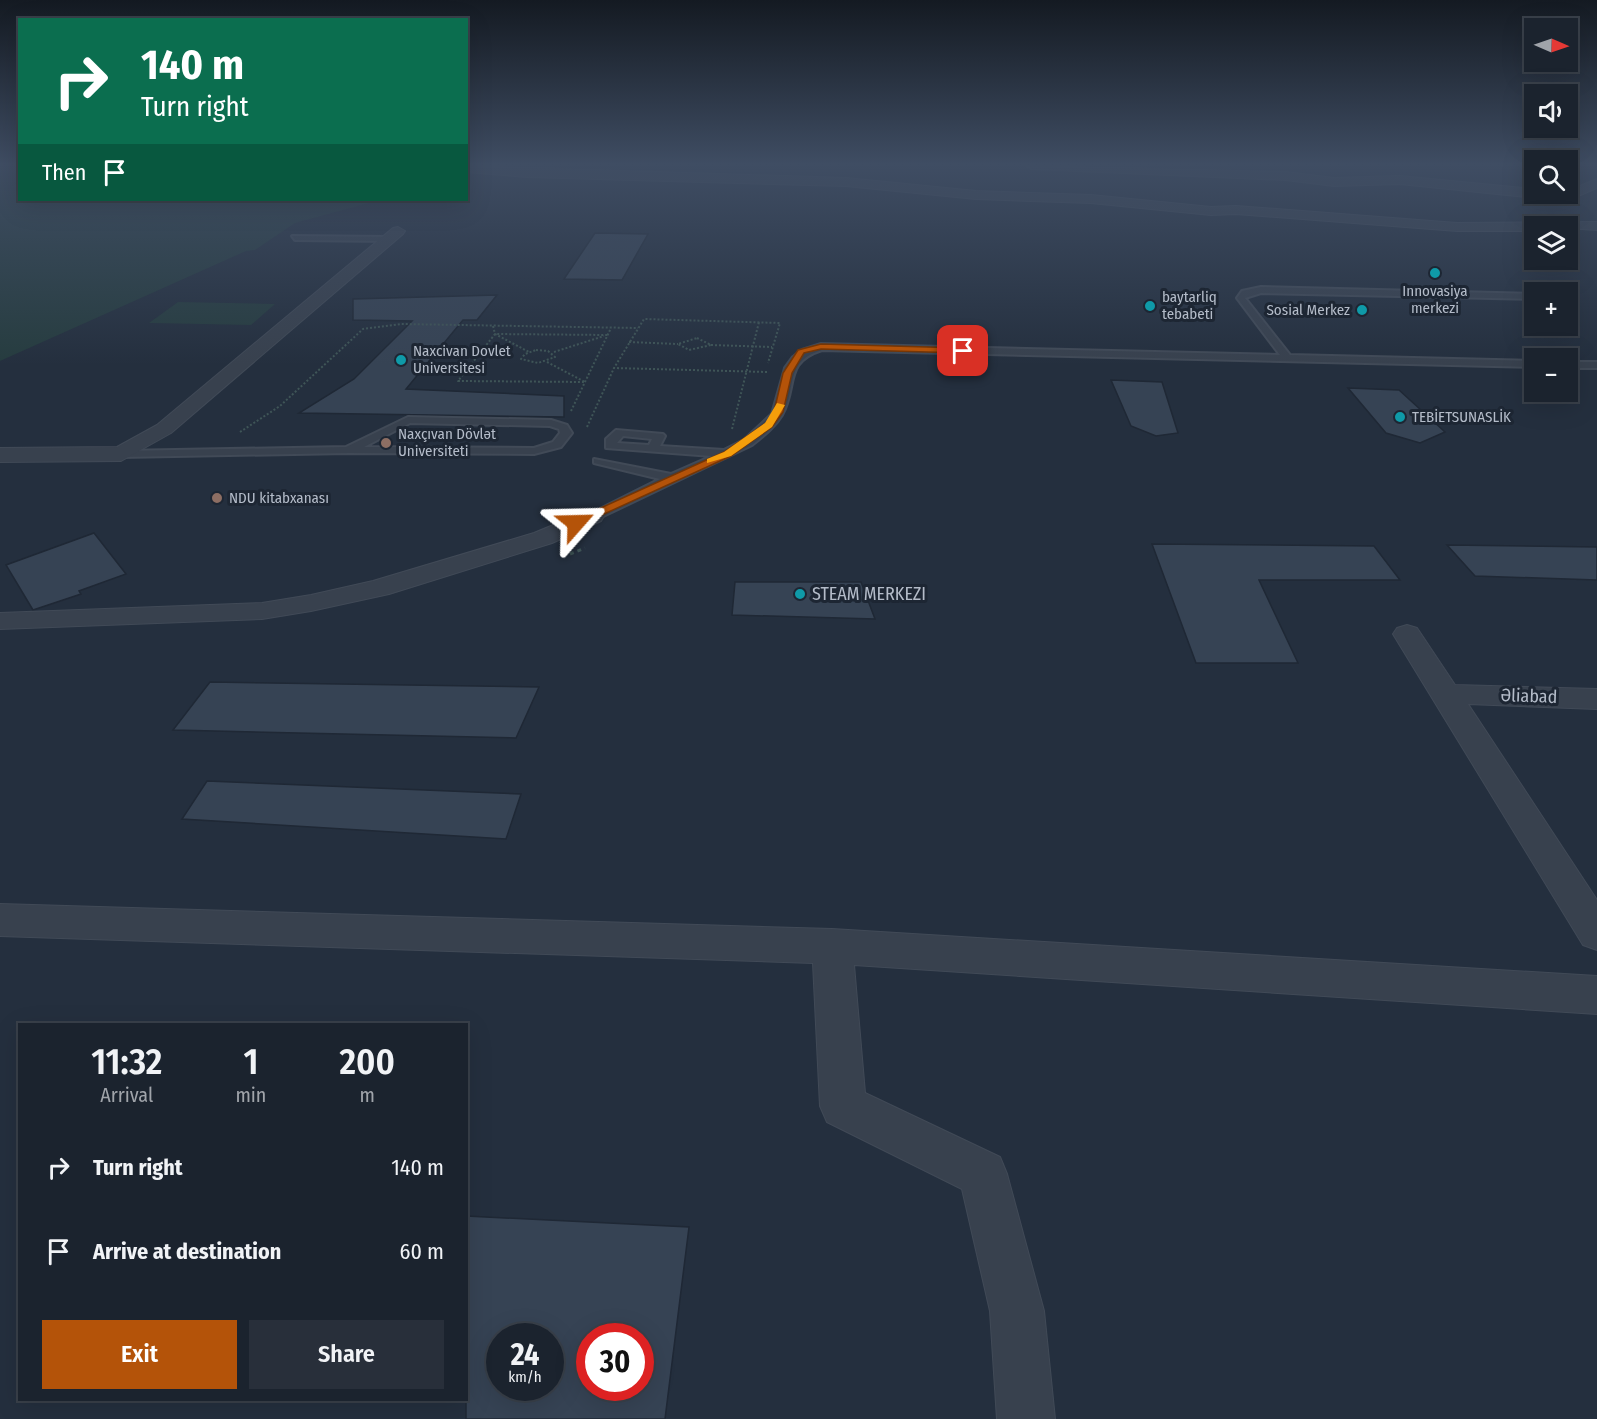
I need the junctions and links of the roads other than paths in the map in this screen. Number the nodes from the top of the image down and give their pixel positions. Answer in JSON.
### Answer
{"nodes":[{"id":1,"x":394,"y":235,"type":"joint"},
{"id":2,"x":295,"y":238,"type":"dead end"},
{"id":3,"x":1524,"y":296,"type":"edge"},
{"id":4,"x":1288,"y":359,"type":"junction"},
{"id":5,"x":1524,"y":364,"type":"edge"},
{"id":6,"x":1578,"y":365,"type":"edge"},
{"id":7,"x":1597,"y":366,"type":"edge"},
{"id":8,"x":628,"y":447,"type":"junction"},
{"id":9,"x":653,"y":448,"type":"junction"},
{"id":10,"x":348,"y":450,"type":"junction"},
{"id":11,"x":121,"y":454,"type":"junction"},
{"id":12,"x":727,"y":454,"type":"junction"},
{"id":13,"x":0,"y":456,"type":"edge"},
{"id":14,"x":598,"y":461,"type":"dead end"},
{"id":15,"x":616,"y":466,"type":"junction"},
{"id":16,"x":672,"y":478,"type":"junction"},
{"id":17,"x":592,"y":516,"type":"joint"},
{"id":18,"x":0,"y":621,"type":"edge"},
{"id":19,"x":1407,"y":634,"type":"dead end"},
{"id":20,"x":1461,"y":694,"type":"dead end"},
{"id":21,"x":1597,"y":699,"type":"edge"},
{"id":22,"x":0,"y":920,"type":"edge"},
{"id":23,"x":1597,"y":933,"type":"edge"},
{"id":24,"x":832,"y":946,"type":"junction"},
{"id":25,"x":1597,"y":995,"type":"edge"},
{"id":26,"x":1026,"y":1419,"type":"edge"}],
"edges":[{"from":1,"to":2,"type":"lane"},
{"from":1,"to":11,"type":"street"},
{"from":3,"to":4,"type":"lane"},
{"from":4,"to":5,"type":"lane"},
{"from":4,"to":12,"type":"lane"},
{"from":6,"to":7,"type":"lane"},
{"from":8,"to":9,"type":"lane"},
{"from":8,"to":9,"type":"lane"},
{"from":8,"to":15,"type":"lane"},
{"from":9,"to":12,"type":"lane"},
{"from":10,"to":10,"type":"lane"},
{"from":10,"to":11,"type":"lane"},
{"from":11,"to":13,"type":"street"},
{"from":12,"to":16,"type":"lane"},
{"from":14,"to":15,"type":"lane"},
{"from":15,"to":16,"type":"lane"},
{"from":16,"to":17,"type":"lane"},
{"from":17,"to":18,"type":"street"},
{"from":19,"to":23,"type":"street"},
{"from":20,"to":21,"type":"street","name":"Əliabad"},
{"from":22,"to":24,"type":"street"},
{"from":24,"to":25,"type":"street"},
{"from":24,"to":26,"type":"street"}]}
